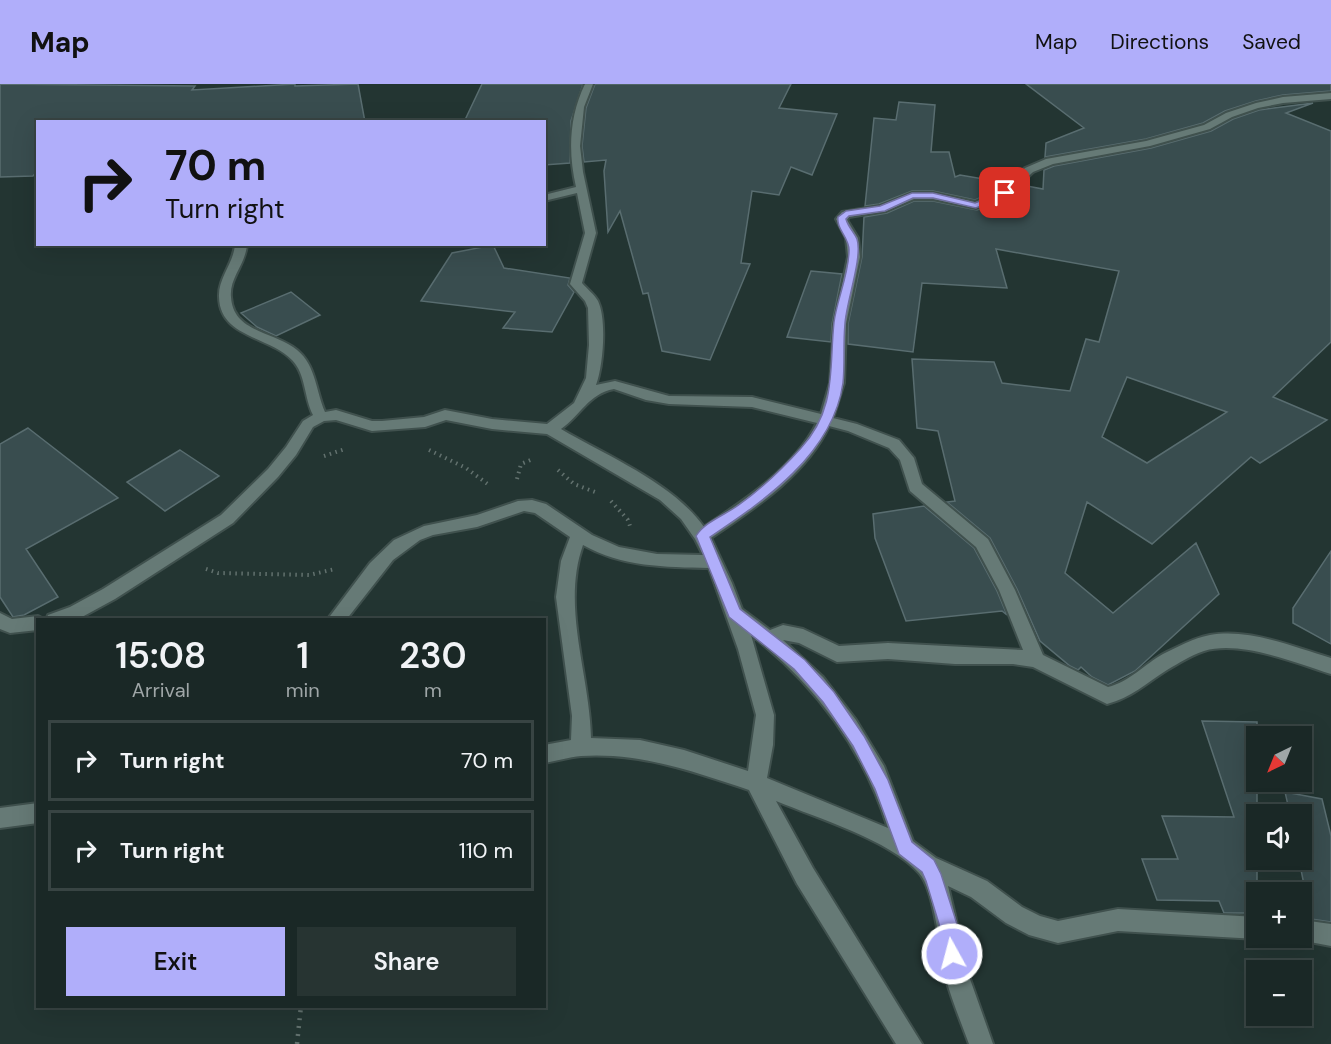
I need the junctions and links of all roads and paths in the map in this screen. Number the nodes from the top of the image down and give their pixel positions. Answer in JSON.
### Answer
{"nodes":[{"id":1,"x":589,"y":84,"type":"edge"},
{"id":2,"x":1331,"y":96,"type":"edge"},
{"id":3,"x":581,"y":189,"type":"junction"},
{"id":4,"x":546,"y":198,"type":"edge"},
{"id":5,"x":241,"y":246,"type":"edge"},
{"id":6,"x":584,"y":396,"type":"junction"},
{"id":7,"x":321,"y":417,"type":"junction"},
{"id":8,"x":826,"y":420,"type":"junction"},
{"id":9,"x":550,"y":429,"type":"junction"},
{"id":10,"x":351,"y":448,"type":"dead end"},
{"id":11,"x":273,"y":473,"type":"junction"},
{"id":12,"x":579,"y":534,"type":"junction"},
{"id":13,"x":702,"y":536,"type":"junction"},
{"id":14,"x":182,"y":549,"type":"junction"},
{"id":15,"x":713,"y":562,"type":"junction"},
{"id":16,"x":377,"y":563,"type":"junction"},
{"id":17,"x":734,"y":613,"type":"junction"},
{"id":18,"x":60,"y":618,"type":"edge"},
{"id":19,"x":336,"y":618,"type":"edge"},
{"id":20,"x":0,"y":620,"type":"edge"},
{"id":21,"x":36,"y":623,"type":"edge"},
{"id":22,"x":768,"y":639,"type":"junction"},
{"id":23,"x":1036,"y":660,"type":"junction"},
{"id":24,"x":1331,"y":666,"type":"edge"},
{"id":25,"x":581,"y":747,"type":"junction"},
{"id":26,"x":546,"y":754,"type":"edge"},
{"id":27,"x":756,"y":783,"type":"junction"},
{"id":28,"x":36,"y":802,"type":"edge"},
{"id":29,"x":36,"y":813,"type":"edge"},
{"id":30,"x":4,"y":818,"type":"edge"},
{"id":31,"x":905,"y":848,"type":"junction"},
{"id":32,"x":928,"y":866,"type":"junction"},
{"id":33,"x":1246,"y":927,"type":"edge"},
{"id":34,"x":1312,"y":932,"type":"edge"},
{"id":35,"x":1331,"y":935,"type":"edge"},
{"id":36,"x":301,"y":1008,"type":"edge"},
{"id":37,"x":297,"y":1044,"type":"edge"},
{"id":38,"x":910,"y":1044,"type":"edge"},
{"id":39,"x":981,"y":1044,"type":"edge"}],
"edges":[{"from":1,"to":3,"type":"street"},
{"from":2,"to":8,"type":"street"},
{"from":3,"to":4,"type":"street"},
{"from":3,"to":6,"type":"street"},
{"from":5,"to":7,"type":"street"},
{"from":6,"to":8,"type":"street"},
{"from":6,"to":9,"type":"street"},
{"from":7,"to":9,"type":"street"},
{"from":7,"to":11,"type":"street"},
{"from":8,"to":13,"type":"street"},
{"from":8,"to":23,"type":"street"},
{"from":9,"to":13,"type":"street"},
{"from":10,"to":11,"type":"path"},
{"from":11,"to":14,"type":"street"},
{"from":12,"to":15,"type":"street"},
{"from":12,"to":16,"type":"street"},
{"from":12,"to":25,"type":"street"},
{"from":13,"to":15,"type":"street"},
{"from":14,"to":16,"type":"path"},
{"from":14,"to":18,"type":"street"},
{"from":15,"to":17,"type":"street"},
{"from":16,"to":19,"type":"street"},
{"from":17,"to":22,"type":"street"},
{"from":17,"to":27,"type":"street"},
{"from":20,"to":21,"type":"street"},
{"from":22,"to":23,"type":"street"},
{"from":22,"to":31,"type":"street"},
{"from":23,"to":24,"type":"street"},
{"from":25,"to":26,"type":"street"},
{"from":25,"to":27,"type":"street"},
{"from":27,"to":31,"type":"street"},
{"from":27,"to":38,"type":"street"},
{"from":28,"to":30,"type":"street"},
{"from":29,"to":30,"type":"street"},
{"from":31,"to":32,"type":"street"},
{"from":32,"to":33,"type":"street"},
{"from":32,"to":39,"type":"street"},
{"from":34,"to":35,"type":"street"},
{"from":36,"to":37,"type":"path"}]}
